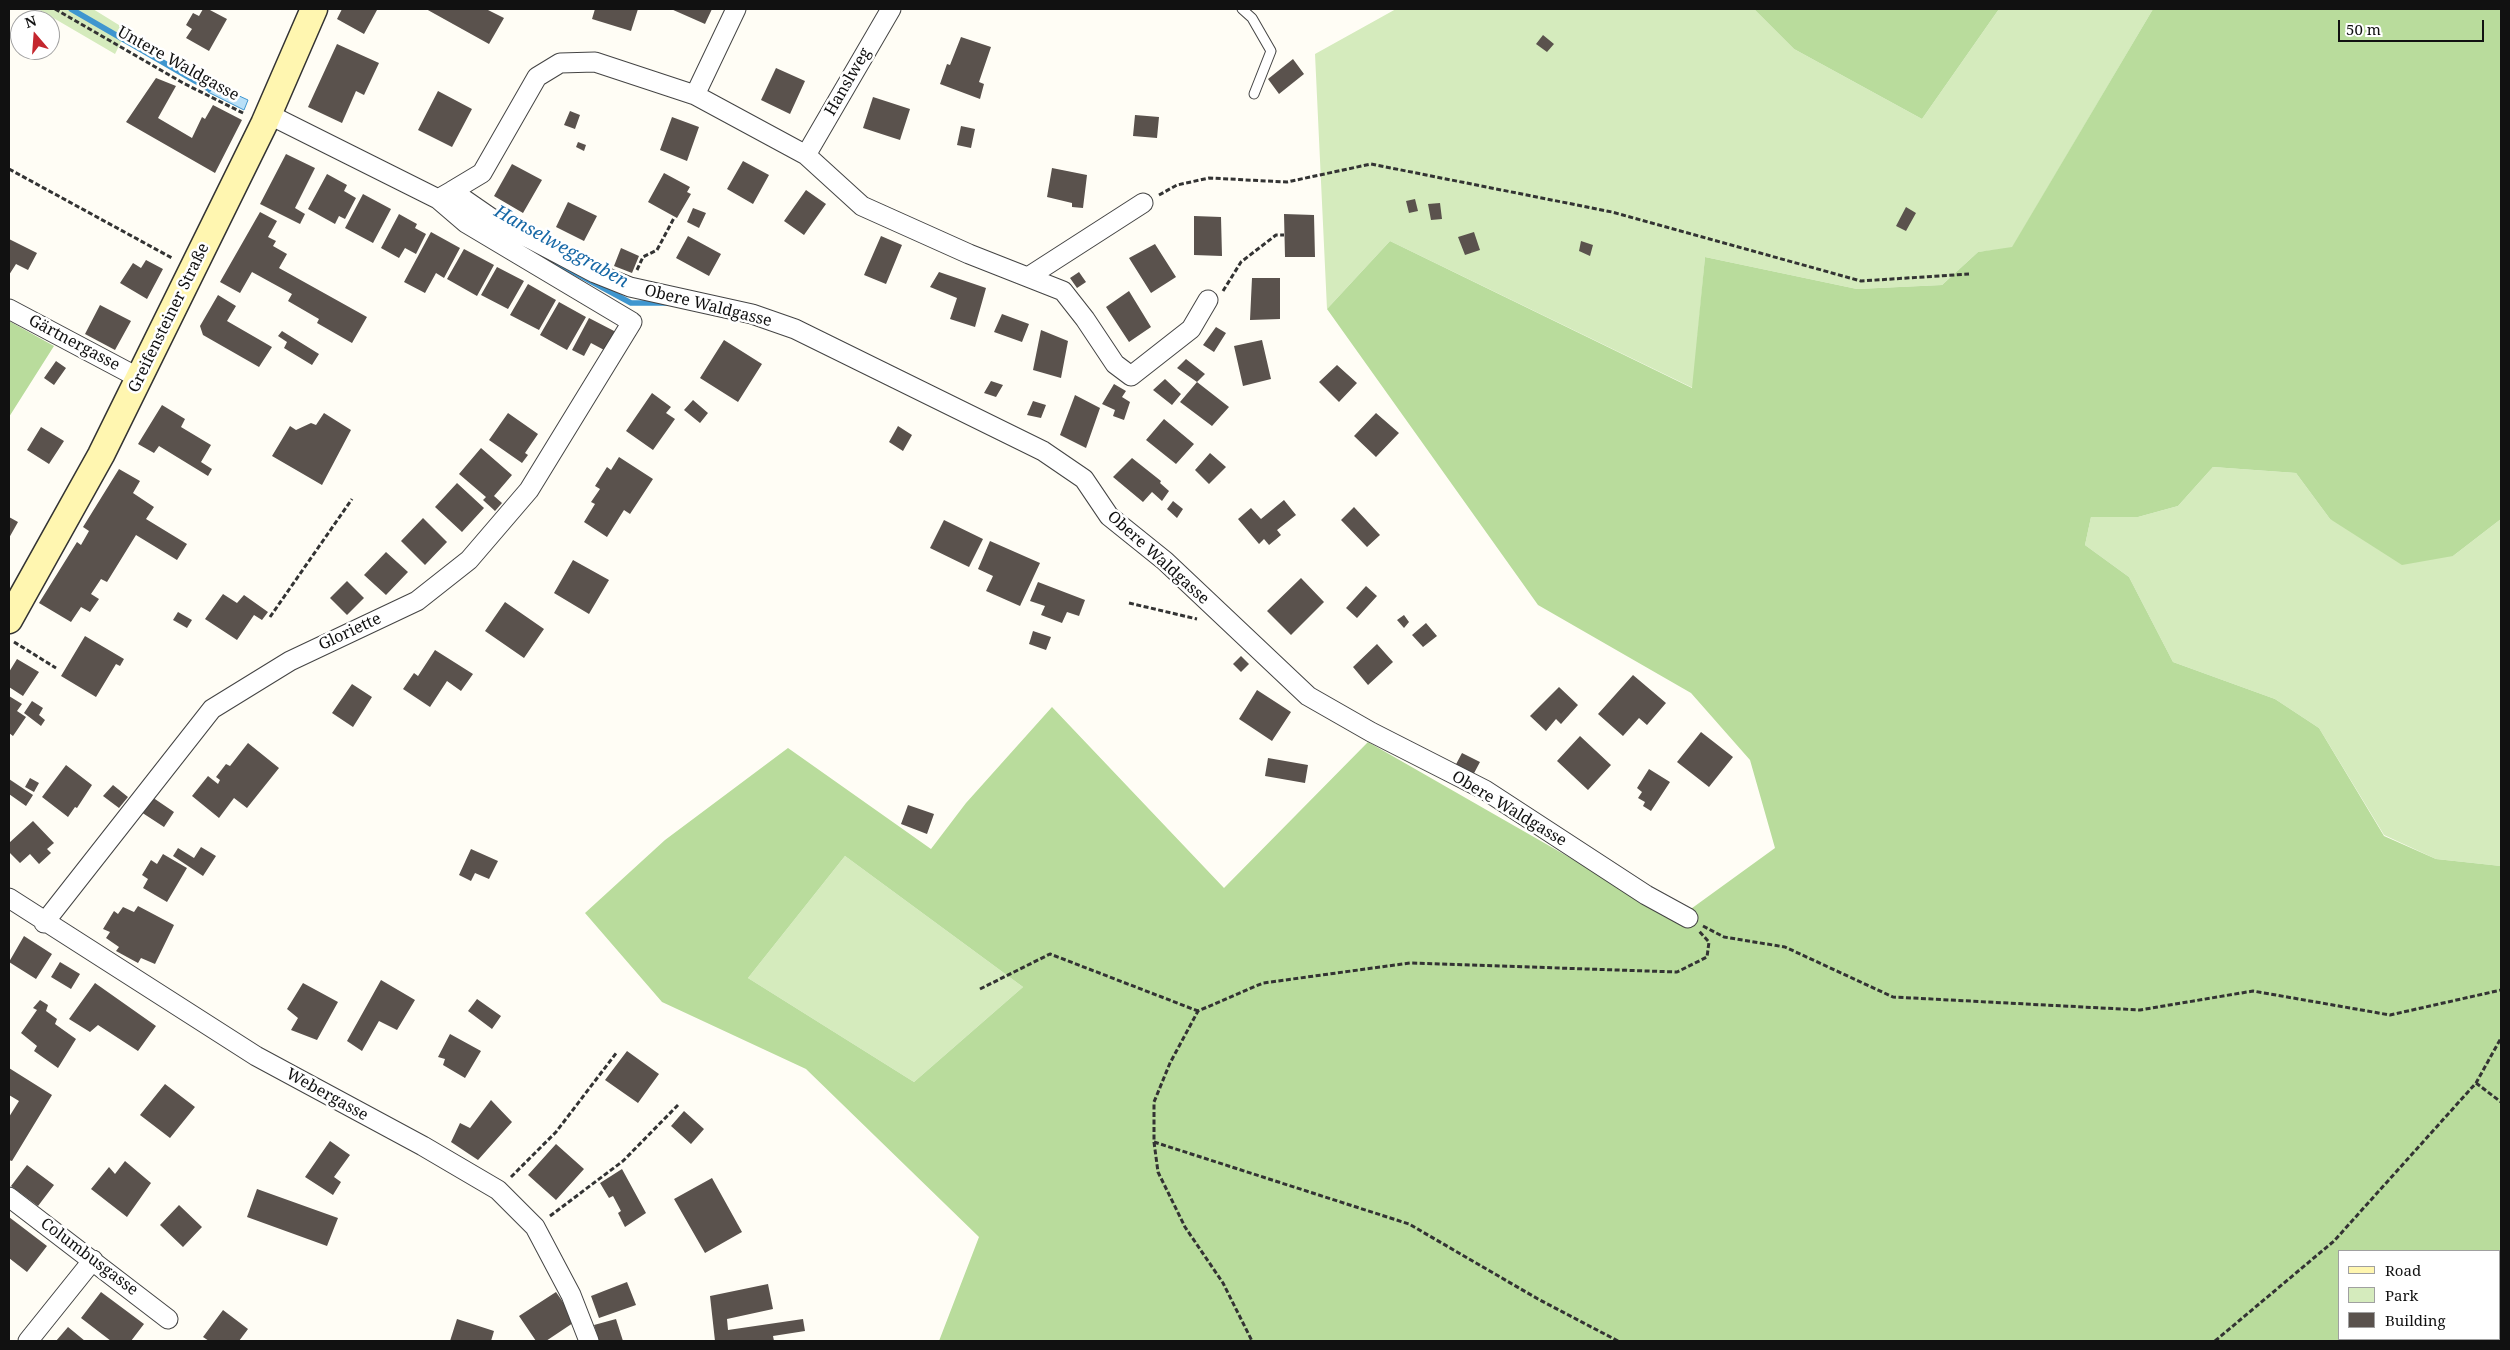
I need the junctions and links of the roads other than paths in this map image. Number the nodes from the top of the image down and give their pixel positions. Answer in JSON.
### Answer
{"nodes":[{"id":1,"x":314,"y":9,"type":"edge"},
{"id":2,"x":736,"y":9,"type":"edge"},
{"id":3,"x":890,"y":9,"type":"edge"},
{"id":4,"x":1242,"y":9,"type":"edge"},
{"id":5,"x":1254,"y":94,"type":"dead end"},
{"id":6,"x":695,"y":95,"type":"junction"},
{"id":7,"x":266,"y":119,"type":"junction"},
{"id":8,"x":806,"y":155,"type":"junction"},
{"id":9,"x":445,"y":195,"type":"junction"},
{"id":10,"x":1143,"y":203,"type":"road end"},
{"id":11,"x":1028,"y":277,"type":"junction"},
{"id":12,"x":1208,"y":300,"type":"road end"},
{"id":13,"x":9,"y":309,"type":"edge"},
{"id":14,"x":632,"y":322,"type":"joint"},
{"id":15,"x":139,"y":378,"type":"junction"},
{"id":16,"x":9,"y":620,"type":"edge"},
{"id":17,"x":9,"y":898,"type":"edge"},
{"id":18,"x":1688,"y":918,"type":"road end"},
{"id":19,"x":44,"y":923,"type":"junction"},
{"id":20,"x":9,"y":1197,"type":"edge"},
{"id":21,"x":93,"y":1260,"type":"junction"},
{"id":22,"x":168,"y":1318,"type":"dead end"},
{"id":23,"x":28,"y":1341,"type":"edge"},
{"id":24,"x":589,"y":1341,"type":"edge"}],
"edges":[{"from":1,"to":7,"type":"main road","name":"Greifensteiner Straße"},
{"from":2,"to":6,"type":"street"},
{"from":3,"to":8,"type":"street","name":"Hanslweg"},
{"from":4,"to":5,"type":"lane"},
{"from":6,"to":8,"type":"street"},
{"from":6,"to":9,"type":"street"},
{"from":7,"to":9,"type":"street","name":"Obere Waldgasse"},
{"from":7,"to":15,"type":"main road","name":"Greifensteiner Straße"},
{"from":8,"to":11,"type":"street"},
{"from":9,"to":14,"type":"street","name":"Obere Waldgasse"},
{"from":9,"to":18,"type":"street","name":"Obere Waldgasse"},
{"from":10,"to":11,"type":"street"},
{"from":11,"to":12,"type":"street"},
{"from":13,"to":15,"type":"street","name":"Gärtnergasse"},
{"from":14,"to":19,"type":"street","name":"Gloriette"},
{"from":15,"to":16,"type":"main road","name":"Greifensteiner Straße"},
{"from":17,"to":19,"type":"street","name":"Webergasse"},
{"from":19,"to":24,"type":"street","name":"Webergasse"},
{"from":20,"to":21,"type":"street","name":"Columbusgasse"},
{"from":21,"to":22,"type":"street","name":"Columbusgasse"},
{"from":21,"to":23,"type":"street"}]}
